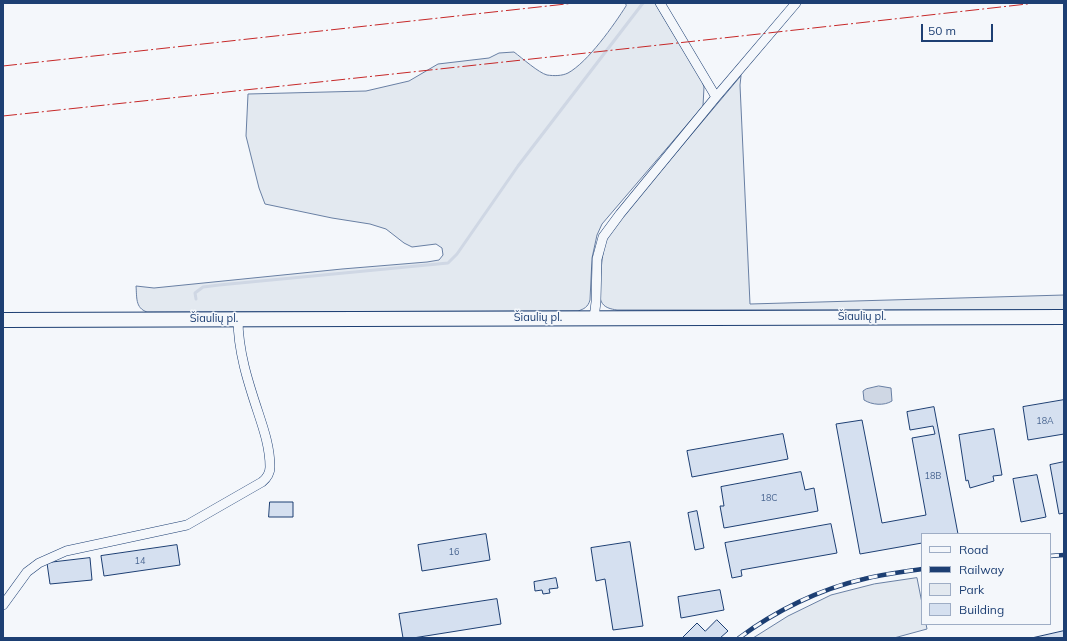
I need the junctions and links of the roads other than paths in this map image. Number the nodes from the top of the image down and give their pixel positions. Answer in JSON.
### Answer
{"nodes":[{"id":1,"x":660,"y":3,"type":"edge"},
{"id":2,"x":796,"y":3,"type":"edge"},
{"id":3,"x":716,"y":97,"type":"junction"},
{"id":4,"x":1064,"y":317,"type":"edge"},
{"id":5,"x":594,"y":318,"type":"junction"},
{"id":6,"x":238,"y":319,"type":"junction"},
{"id":7,"x":6,"y":320,"type":"edge"},
{"id":8,"x":3,"y":605,"type":"edge"}],
"edges":[{"from":1,"to":3,"type":"street"},
{"from":2,"to":3,"type":"street"},
{"from":3,"to":5,"type":"street"},
{"from":4,"to":5,"type":"highway","name":"Šiaulių pl."},
{"from":5,"to":6,"type":"highway","name":"Šiaulių pl."},
{"from":6,"to":7,"type":"highway","name":"Šiaulių pl."},
{"from":6,"to":8,"type":"street"}]}
